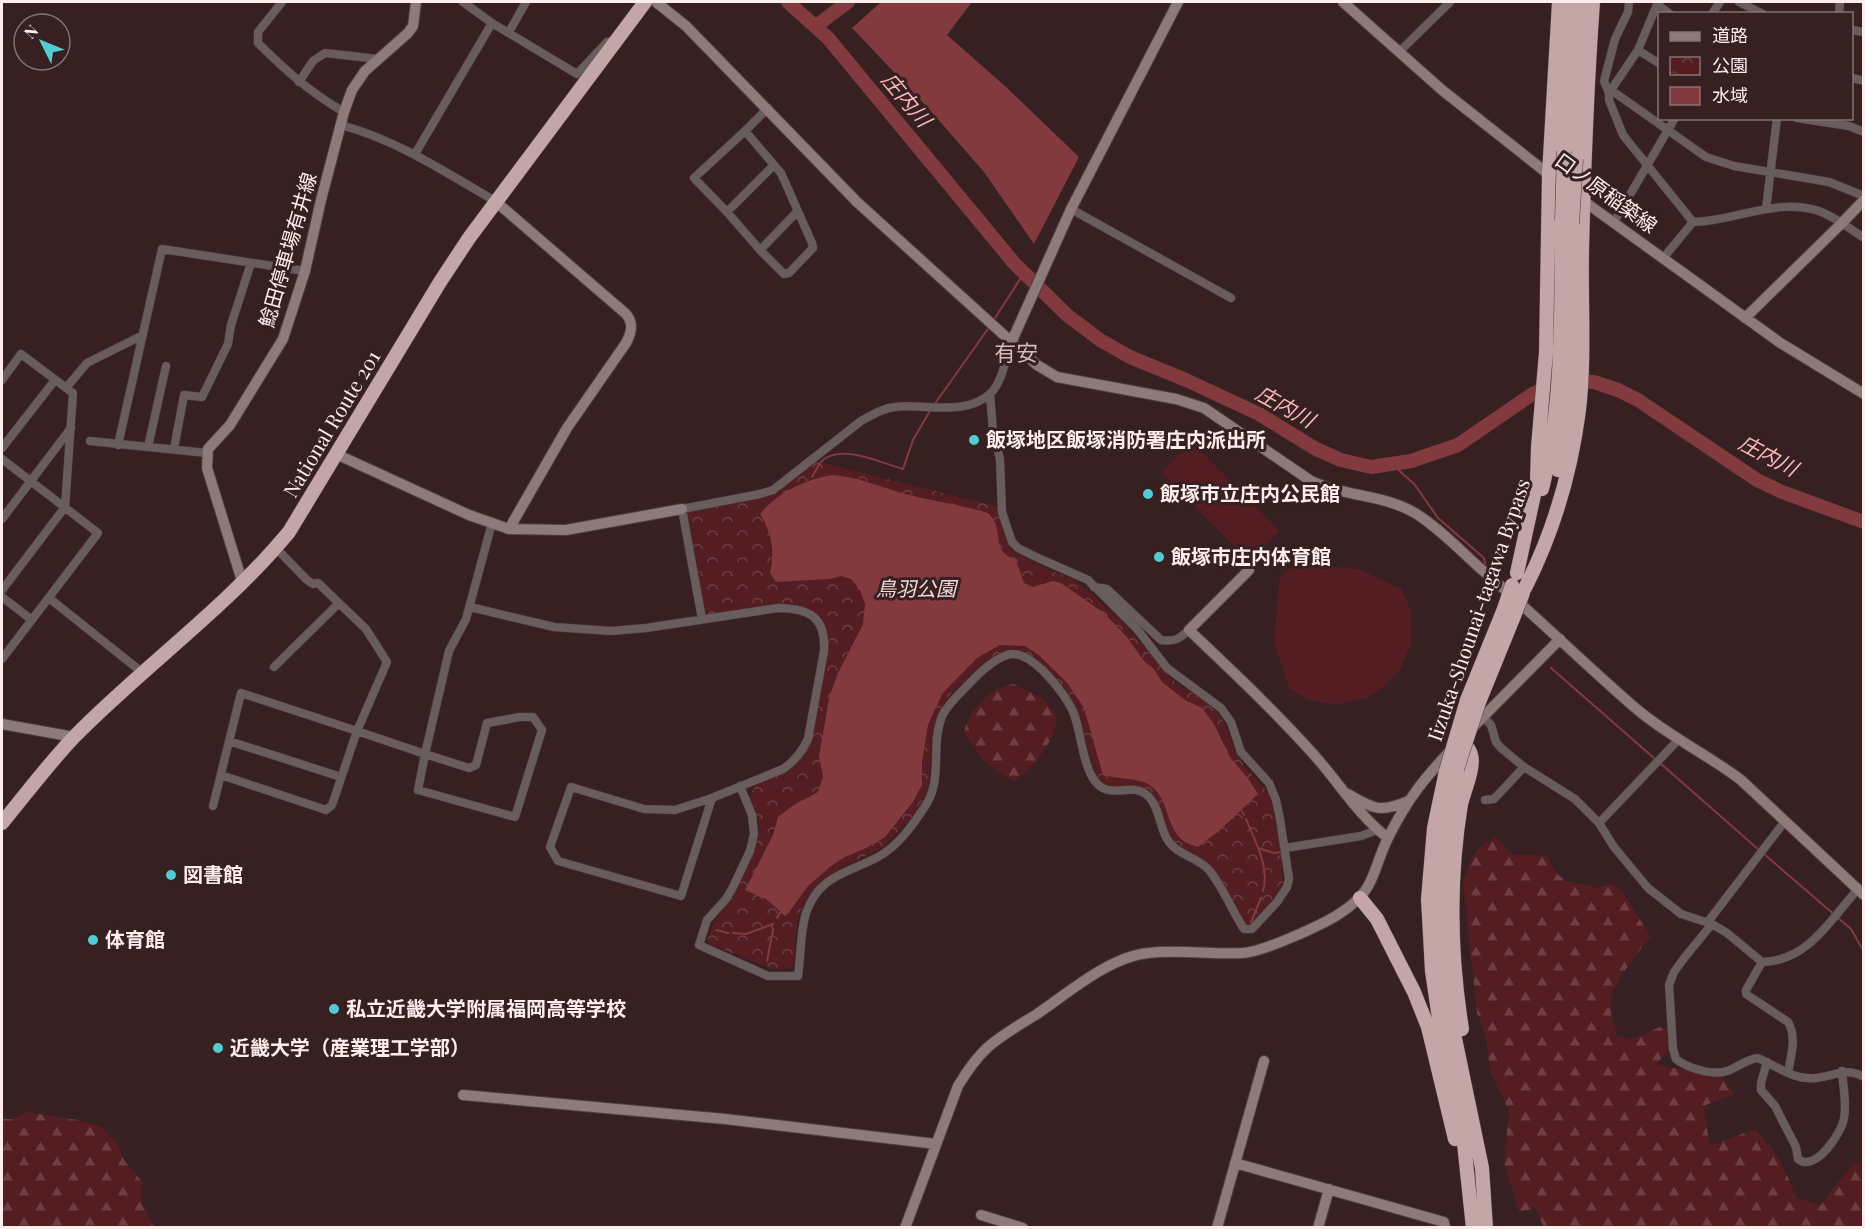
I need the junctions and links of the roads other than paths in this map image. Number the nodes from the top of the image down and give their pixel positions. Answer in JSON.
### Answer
{"nodes":[{"id":1,"x":282,"y":2,"type":"edge"},
{"id":2,"x":416,"y":2,"type":"edge"},
{"id":3,"x":463,"y":2,"type":"edge"},
{"id":4,"x":526,"y":2,"type":"edge"},
{"id":5,"x":656,"y":2,"type":"edge"},
{"id":6,"x":1178,"y":2,"type":"edge"},
{"id":7,"x":1343,"y":2,"type":"edge"},
{"id":8,"x":1450,"y":2,"type":"edge"},
{"id":9,"x":1559,"y":2,"type":"edge"},
{"id":10,"x":1569,"y":2,"type":"edge"},
{"id":11,"x":1580,"y":2,"type":"edge"},
{"id":12,"x":1593,"y":2,"type":"edge"},
{"id":13,"x":1629,"y":2,"type":"edge"},
{"id":14,"x":1739,"y":2,"type":"edge"},
{"id":15,"x":1658,"y":3,"type":"edge"},
{"id":16,"x":643,"y":4,"type":"edge"},
{"id":17,"x":1759,"y":12,"type":"edge"},
{"id":18,"x":492,"y":23,"type":"junction"},
{"id":19,"x":509,"y":32,"type":"junction"},
{"id":20,"x":616,"y":40,"type":"junction"},
{"id":21,"x":1638,"y":50,"type":"junction"},
{"id":22,"x":1399,"y":52,"type":"junction"},
{"id":23,"x":378,"y":59,"type":"junction"},
{"id":24,"x":1658,"y":63,"type":"edge"},
{"id":25,"x":299,"y":82,"type":"junction"},
{"id":26,"x":1610,"y":92,"type":"junction"},
{"id":27,"x":768,"y":108,"type":"junction"},
{"id":28,"x":344,"y":112,"type":"junction"},
{"id":29,"x":1674,"y":120,"type":"edge"},
{"id":30,"x":1777,"y":120,"type":"edge"},
{"id":31,"x":1810,"y":120,"type":"edge"},
{"id":32,"x":341,"y":125,"type":"junction"},
{"id":33,"x":1668,"y":130,"type":"junction"},
{"id":34,"x":745,"y":131,"type":"junction"},
{"id":35,"x":1863,"y":132,"type":"edge"},
{"id":36,"x":415,"y":154,"type":"junction"},
{"id":37,"x":1570,"y":155,"type":"junction"},
{"id":38,"x":1647,"y":164,"type":"junction"},
{"id":39,"x":774,"y":165,"type":"junction"},
{"id":40,"x":1769,"y":172,"type":"junction"},
{"id":41,"x":1549,"y":174,"type":"junction"},
{"id":42,"x":1863,"y":198,"type":"edge"},
{"id":43,"x":495,"y":201,"type":"junction"},
{"id":44,"x":1584,"y":202,"type":"junction"},
{"id":45,"x":1071,"y":209,"type":"junction"},
{"id":46,"x":1766,"y":210,"type":"junction"},
{"id":47,"x":727,"y":212,"type":"junction"},
{"id":48,"x":797,"y":212,"type":"junction"},
{"id":49,"x":1614,"y":222,"type":"junction"},
{"id":50,"x":1693,"y":222,"type":"junction"},
{"id":51,"x":1842,"y":224,"type":"junction"},
{"id":52,"x":1863,"y":237,"type":"edge"},
{"id":53,"x":760,"y":250,"type":"junction"},
{"id":54,"x":1664,"y":257,"type":"junction"},
{"id":55,"x":251,"y":263,"type":"junction"},
{"id":56,"x":304,"y":271,"type":"junction"},
{"id":57,"x":1231,"y":298,"type":"dead end"},
{"id":58,"x":1745,"y":318,"type":"junction"},
{"id":59,"x":143,"y":335,"type":"junction"},
{"id":60,"x":1011,"y":343,"type":"junction"},
{"id":61,"x":1564,"y":353,"type":"junction"},
{"id":62,"x":166,"y":366,"type":"dead end"},
{"id":63,"x":2,"y":380,"type":"edge"},
{"id":64,"x":55,"y":380,"type":"junction"},
{"id":65,"x":66,"y":388,"type":"junction"},
{"id":66,"x":990,"y":394,"type":"junction"},
{"id":67,"x":1863,"y":394,"type":"edge"},
{"id":68,"x":1567,"y":411,"type":"junction"},
{"id":69,"x":72,"y":427,"type":"junction"},
{"id":70,"x":90,"y":441,"type":"dead end"},
{"id":71,"x":118,"y":445,"type":"junction"},
{"id":72,"x":148,"y":447,"type":"junction"},
{"id":73,"x":2,"y":448,"type":"edge"},
{"id":74,"x":174,"y":449,"type":"junction"},
{"id":75,"x":207,"y":453,"type":"junction"},
{"id":76,"x":336,"y":454,"type":"junction"},
{"id":77,"x":2,"y":459,"type":"edge"},
{"id":78,"x":31,"y":481,"type":"junction"},
{"id":79,"x":65,"y":507,"type":"junction"},
{"id":80,"x":682,"y":509,"type":"junction"},
{"id":81,"x":2,"y":519,"type":"edge"},
{"id":82,"x":492,"y":524,"type":"junction"},
{"id":83,"x":509,"y":529,"type":"junction"},
{"id":84,"x":276,"y":548,"type":"junction"},
{"id":85,"x":1249,"y":570,"type":"dead end"},
{"id":86,"x":242,"y":581,"type":"junction"},
{"id":87,"x":1519,"y":585,"type":"junction"},
{"id":88,"x":1094,"y":587,"type":"junction"},
{"id":89,"x":2,"y":590,"type":"edge"},
{"id":90,"x":2,"y":597,"type":"edge"},
{"id":91,"x":49,"y":598,"type":"junction"},
{"id":92,"x":339,"y":603,"type":"junction"},
{"id":93,"x":470,"y":607,"type":"junction"},
{"id":94,"x":702,"y":619,"type":"junction"},
{"id":95,"x":32,"y":620,"type":"junction"},
{"id":96,"x":1189,"y":630,"type":"junction"},
{"id":97,"x":1560,"y":639,"type":"junction"},
{"id":98,"x":2,"y":659,"type":"edge"},
{"id":99,"x":274,"y":667,"type":"dead end"},
{"id":100,"x":143,"y":673,"type":"junction"},
{"id":101,"x":1483,"y":717,"type":"junction"},
{"id":102,"x":2,"y":724,"type":"edge"},
{"id":103,"x":357,"y":731,"type":"junction"},
{"id":104,"x":74,"y":737,"type":"junction"},
{"id":105,"x":1679,"y":739,"type":"junction"},
{"id":106,"x":1461,"y":740,"type":"junction"},
{"id":107,"x":229,"y":741,"type":"junction"},
{"id":108,"x":425,"y":754,"type":"junction"},
{"id":109,"x":1524,"y":767,"type":"junction"},
{"id":110,"x":1452,"y":770,"type":"junction"},
{"id":111,"x":221,"y":775,"type":"junction"},
{"id":112,"x":341,"y":777,"type":"junction"},
{"id":113,"x":740,"y":786,"type":"junction"},
{"id":114,"x":1342,"y":791,"type":"junction"},
{"id":115,"x":712,"y":798,"type":"junction"},
{"id":116,"x":1485,"y":800,"type":"dead end"},
{"id":117,"x":1408,"y":801,"type":"junction"},
{"id":118,"x":213,"y":806,"type":"dead end"},
{"id":119,"x":1785,"y":821,"type":"junction"},
{"id":120,"x":2,"y":823,"type":"edge"},
{"id":121,"x":1599,"y":823,"type":"junction"},
{"id":122,"x":1377,"y":830,"type":"junction"},
{"id":123,"x":1388,"y":838,"type":"junction"},
{"id":124,"x":1285,"y":848,"type":"junction"},
{"id":125,"x":1861,"y":890,"type":"edge"},
{"id":126,"x":1360,"y":898,"type":"junction"},
{"id":127,"x":1710,"y":924,"type":"junction"},
{"id":128,"x":1762,"y":962,"type":"junction"},
{"id":129,"x":1264,"y":1061,"type":"dead end"},
{"id":130,"x":1767,"y":1062,"type":"junction"},
{"id":131,"x":1842,"y":1071,"type":"junction"},
{"id":132,"x":1788,"y":1073,"type":"junction"},
{"id":133,"x":1863,"y":1077,"type":"edge"},
{"id":134,"x":463,"y":1095,"type":"dead end"},
{"id":135,"x":936,"y":1144,"type":"junction"},
{"id":136,"x":1235,"y":1163,"type":"junction"},
{"id":137,"x":1482,"y":1168,"type":"junction"},
{"id":138,"x":1329,"y":1189,"type":"junction"},
{"id":139,"x":1473,"y":1211,"type":"junction"},
{"id":140,"x":981,"y":1215,"type":"dead end"},
{"id":141,"x":905,"y":1227,"type":"edge"},
{"id":142,"x":1023,"y":1227,"type":"edge"},
{"id":143,"x":1217,"y":1227,"type":"edge"},
{"id":144,"x":1318,"y":1227,"type":"edge"},
{"id":145,"x":1445,"y":1227,"type":"edge"},
{"id":146,"x":1473,"y":1227,"type":"edge"},
{"id":147,"x":1486,"y":1227,"type":"edge"}],
"edges":[{"from":1,"to":25,"type":"street"},
{"from":2,"to":23,"type":"street","name":"鯰田停車場有井線"},
{"from":3,"to":18,"type":"street"},
{"from":4,"to":19,"type":"street"},
{"from":5,"to":27,"type":"street"},
{"from":6,"to":45,"type":"street"},
{"from":7,"to":22,"type":"street","name":"口ノ原稲築線"},
{"from":8,"to":22,"type":"street"},
{"from":9,"to":41,"type":"highway"},
{"from":10,"to":37,"type":"highway","name":"Iizuka-Shounai-tagawa Bypass"},
{"from":11,"to":37,"type":"highway","name":"Iizuka-Shounai-tagawa Bypass"},
{"from":12,"to":44,"type":"highway"},
{"from":13,"to":26,"type":"street"},
{"from":14,"to":17,"type":"street"},
{"from":15,"to":21,"type":"street"},
{"from":16,"to":20,"type":"highway","name":"National Route 201"},
{"from":18,"to":19,"type":"street"},
{"from":18,"to":36,"type":"street"},
{"from":19,"to":20,"type":"street"},
{"from":20,"to":43,"type":"highway","name":"National Route 201"},
{"from":21,"to":24,"type":"street"},
{"from":21,"to":26,"type":"street"},
{"from":22,"to":41,"type":"street","name":"口ノ原稲築線"},
{"from":23,"to":25,"type":"street"},
{"from":23,"to":28,"type":"street","name":"鯰田停車場有井線"},
{"from":25,"to":28,"type":"street"},
{"from":26,"to":33,"type":"street"},
{"from":26,"to":38,"type":"street"},
{"from":27,"to":34,"type":"street"},
{"from":27,"to":60,"type":"street"},
{"from":28,"to":32,"type":"street","name":"鯰田停車場有井線"},
{"from":29,"to":33,"type":"street"},
{"from":30,"to":40,"type":"street"},
{"from":31,"to":35,"type":"street"},
{"from":32,"to":36,"type":"street"},
{"from":32,"to":56,"type":"street","name":"鯰田停車場有井線"},
{"from":33,"to":38,"type":"street"},
{"from":33,"to":40,"type":"street"},
{"from":34,"to":39,"type":"street"},
{"from":34,"to":47,"type":"street"},
{"from":36,"to":43,"type":"street"},
{"from":37,"to":61,"type":"highway","name":"Iizuka-Shounai-tagawa Bypass","bridge":true},
{"from":38,"to":49,"type":"street"},
{"from":38,"to":50,"type":"street"},
{"from":39,"to":47,"type":"street"},
{"from":39,"to":48,"type":"street"},
{"from":40,"to":42,"type":"street"},
{"from":40,"to":46,"type":"street"},
{"from":41,"to":44,"type":"street","name":"口ノ原稲築線"},
{"from":41,"to":61,"type":"highway"},
{"from":42,"to":51,"type":"street"},
{"from":43,"to":76,"type":"highway","name":"National Route 201"},
{"from":43,"to":83,"type":"street"},
{"from":44,"to":49,"type":"street","name":"口ノ原稲築線"},
{"from":44,"to":61,"type":"highway"},
{"from":45,"to":57,"type":"street"},
{"from":45,"to":60,"type":"street"},
{"from":46,"to":50,"type":"street"},
{"from":46,"to":51,"type":"street"},
{"from":47,"to":53,"type":"street"},
{"from":48,"to":53,"type":"street"},
{"from":48,"to":53,"type":"street"},
{"from":49,"to":54,"type":"street","name":"口ノ原稲築線"},
{"from":50,"to":54,"type":"street"},
{"from":51,"to":52,"type":"street"},
{"from":51,"to":58,"type":"street"},
{"from":54,"to":58,"type":"street","name":"口ノ原稲築線"},
{"from":55,"to":56,"type":"street"},
{"from":55,"to":59,"type":"street"},
{"from":55,"to":74,"type":"street"},
{"from":56,"to":75,"type":"street","name":"鯰田停車場有井線"},
{"from":58,"to":67,"type":"street","name":"口ノ原稲築線"},
{"from":59,"to":65,"type":"street"},
{"from":59,"to":71,"type":"street"},
{"from":60,"to":66,"type":"street"},
{"from":60,"to":97,"type":"street"},
{"from":61,"to":68,"type":"highway"},
{"from":61,"to":68,"type":"highway","name":"Iizuka-Shounai-tagawa Bypass"},
{"from":61,"to":87,"type":"highway"},
{"from":62,"to":72,"type":"street"},
{"from":63,"to":64,"type":"street"},
{"from":64,"to":65,"type":"street"},
{"from":64,"to":73,"type":"street"},
{"from":65,"to":69,"type":"street"},
{"from":66,"to":80,"type":"street"},
{"from":66,"to":88,"type":"street"},
{"from":68,"to":87,"type":"highway","name":"Iizuka-Shounai-tagawa Bypass"},
{"from":68,"to":87,"type":"highway"},
{"from":69,"to":78,"type":"street"},
{"from":69,"to":79,"type":"street"},
{"from":70,"to":71,"type":"street"},
{"from":71,"to":72,"type":"street"},
{"from":72,"to":74,"type":"street"},
{"from":74,"to":75,"type":"street"},
{"from":75,"to":86,"type":"street"},
{"from":76,"to":82,"type":"street"},
{"from":76,"to":84,"type":"highway","name":"National Route 201"},
{"from":77,"to":78,"type":"street"},
{"from":78,"to":79,"type":"street"},
{"from":78,"to":81,"type":"street"},
{"from":79,"to":89,"type":"street"},
{"from":79,"to":91,"type":"street"},
{"from":80,"to":83,"type":"street"},
{"from":80,"to":94,"type":"street"},
{"from":82,"to":83,"type":"street"},
{"from":82,"to":93,"type":"street"},
{"from":84,"to":86,"type":"highway","name":"National Route 201"},
{"from":84,"to":92,"type":"street"},
{"from":85,"to":96,"type":"street"},
{"from":86,"to":100,"type":"highway","name":"National Route 201"},
{"from":87,"to":110,"type":"highway","name":"Iizuka-Shounai-tagawa Bypass","bridge":true},
{"from":88,"to":96,"type":"street"},
{"from":88,"to":124,"type":"street"},
{"from":90,"to":95,"type":"street"},
{"from":91,"to":95,"type":"street"},
{"from":91,"to":100,"type":"street"},
{"from":92,"to":99,"type":"street"},
{"from":92,"to":103,"type":"street"},
{"from":93,"to":94,"type":"street"},
{"from":93,"to":108,"type":"street"},
{"from":94,"to":113,"type":"street"},
{"from":95,"to":98,"type":"street"},
{"from":96,"to":114,"type":"street"},
{"from":97,"to":101,"type":"street"},
{"from":97,"to":105,"type":"street"},
{"from":100,"to":104,"type":"highway","name":"National Route 201"},
{"from":101,"to":106,"type":"street"},
{"from":101,"to":109,"type":"street"},
{"from":102,"to":104,"type":"street"},
{"from":103,"to":107,"type":"street"},
{"from":103,"to":108,"type":"street"},
{"from":103,"to":112,"type":"street"},
{"from":104,"to":120,"type":"highway","name":"National Route 201"},
{"from":105,"to":119,"type":"street"},
{"from":105,"to":121,"type":"street"},
{"from":106,"to":117,"type":"street"},
{"from":106,"to":137,"type":"highway"},
{"from":107,"to":111,"type":"street"},
{"from":107,"to":112,"type":"street"},
{"from":108,"to":108,"type":"street"},
{"from":109,"to":116,"type":"street"},
{"from":109,"to":121,"type":"street"},
{"from":110,"to":137,"type":"highway","name":"Iizuka-Shounai-tagawa Bypass"},
{"from":110,"to":139,"type":"highway","name":"Iizuka-Shounai-tagawa Bypass"},
{"from":111,"to":112,"type":"street"},
{"from":111,"to":118,"type":"street"},
{"from":113,"to":115,"type":"street"},
{"from":113,"to":124,"type":"street"},
{"from":114,"to":117,"type":"street"},
{"from":114,"to":122,"type":"street"},
{"from":115,"to":115,"type":"street"},
{"from":117,"to":123,"type":"street"},
{"from":119,"to":125,"type":"street"},
{"from":119,"to":127,"type":"street"},
{"from":121,"to":127,"type":"street"},
{"from":122,"to":123,"type":"street"},
{"from":122,"to":124,"type":"street"},
{"from":123,"to":126,"type":"street"},
{"from":125,"to":128,"type":"street"},
{"from":126,"to":135,"type":"street"},
{"from":126,"to":139,"type":"highway"},
{"from":127,"to":128,"type":"street"},
{"from":127,"to":130,"type":"street"},
{"from":128,"to":132,"type":"street"},
{"from":129,"to":136,"type":"street"},
{"from":130,"to":131,"type":"street"},
{"from":130,"to":132,"type":"street"},
{"from":131,"to":132,"type":"street"},
{"from":131,"to":133,"type":"street"},
{"from":134,"to":135,"type":"street"},
{"from":135,"to":141,"type":"street"},
{"from":136,"to":138,"type":"street"},
{"from":136,"to":143,"type":"street"},
{"from":137,"to":147,"type":"highway","name":"Iizuka-Shounai-tagawa Bypass"},
{"from":138,"to":144,"type":"street"},
{"from":138,"to":145,"type":"street"},
{"from":139,"to":146,"type":"highway","name":"Iizuka-Shounai-tagawa Bypass"},
{"from":140,"to":142,"type":"street"}]}
